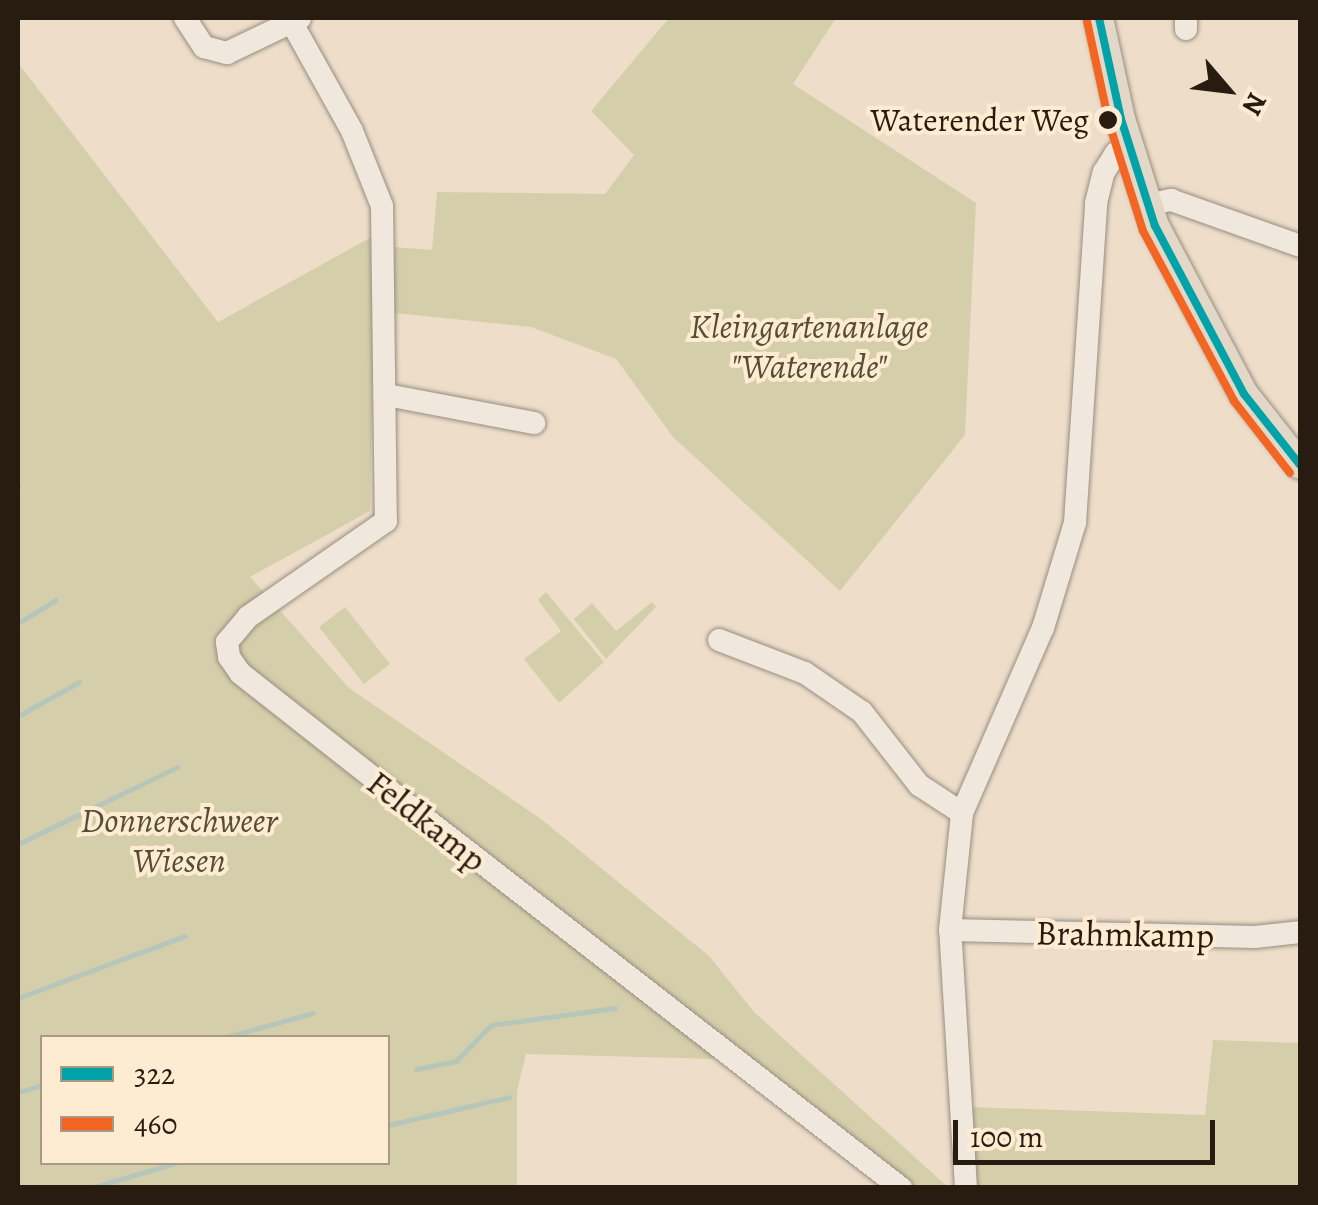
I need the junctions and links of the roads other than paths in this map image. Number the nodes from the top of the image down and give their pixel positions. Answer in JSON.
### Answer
{"nodes":[{"id":1,"x":185,"y":18,"type":"edge"},
{"id":2,"x":1100,"y":18,"type":"edge"},
{"id":3,"x":296,"y":20,"type":"edge"},
{"id":4,"x":1129,"y":150,"type":"junction"},
{"id":5,"x":1147,"y":204,"type":"junction"},
{"id":6,"x":1300,"y":246,"type":"edge"},
{"id":7,"x":387,"y":395,"type":"junction"},
{"id":8,"x":534,"y":423,"type":"dead end"},
{"id":9,"x":1300,"y":465,"type":"edge"},
{"id":10,"x":719,"y":640,"type":"dead end"},
{"id":11,"x":962,"y":813,"type":"junction"},
{"id":12,"x":950,"y":930,"type":"junction"},
{"id":13,"x":1300,"y":932,"type":"edge"},
{"id":14,"x":902,"y":1188,"type":"edge"},
{"id":15,"x":966,"y":1188,"type":"edge"}],
"edges":[{"from":1,"to":3,"type":"street"},
{"from":2,"to":4,"type":"main road"},
{"from":3,"to":7,"type":"street","name":"Feldkamp"},
{"from":4,"to":5,"type":"main road"},
{"from":4,"to":11,"type":"street"},
{"from":5,"to":6,"type":"street"},
{"from":5,"to":9,"type":"main road"},
{"from":7,"to":8,"type":"street"},
{"from":7,"to":14,"type":"street","name":"Feldkamp"},
{"from":10,"to":11,"type":"street"},
{"from":11,"to":12,"type":"street"},
{"from":12,"to":13,"type":"street","name":"Brahmkamp"},
{"from":12,"to":15,"type":"street"}]}
